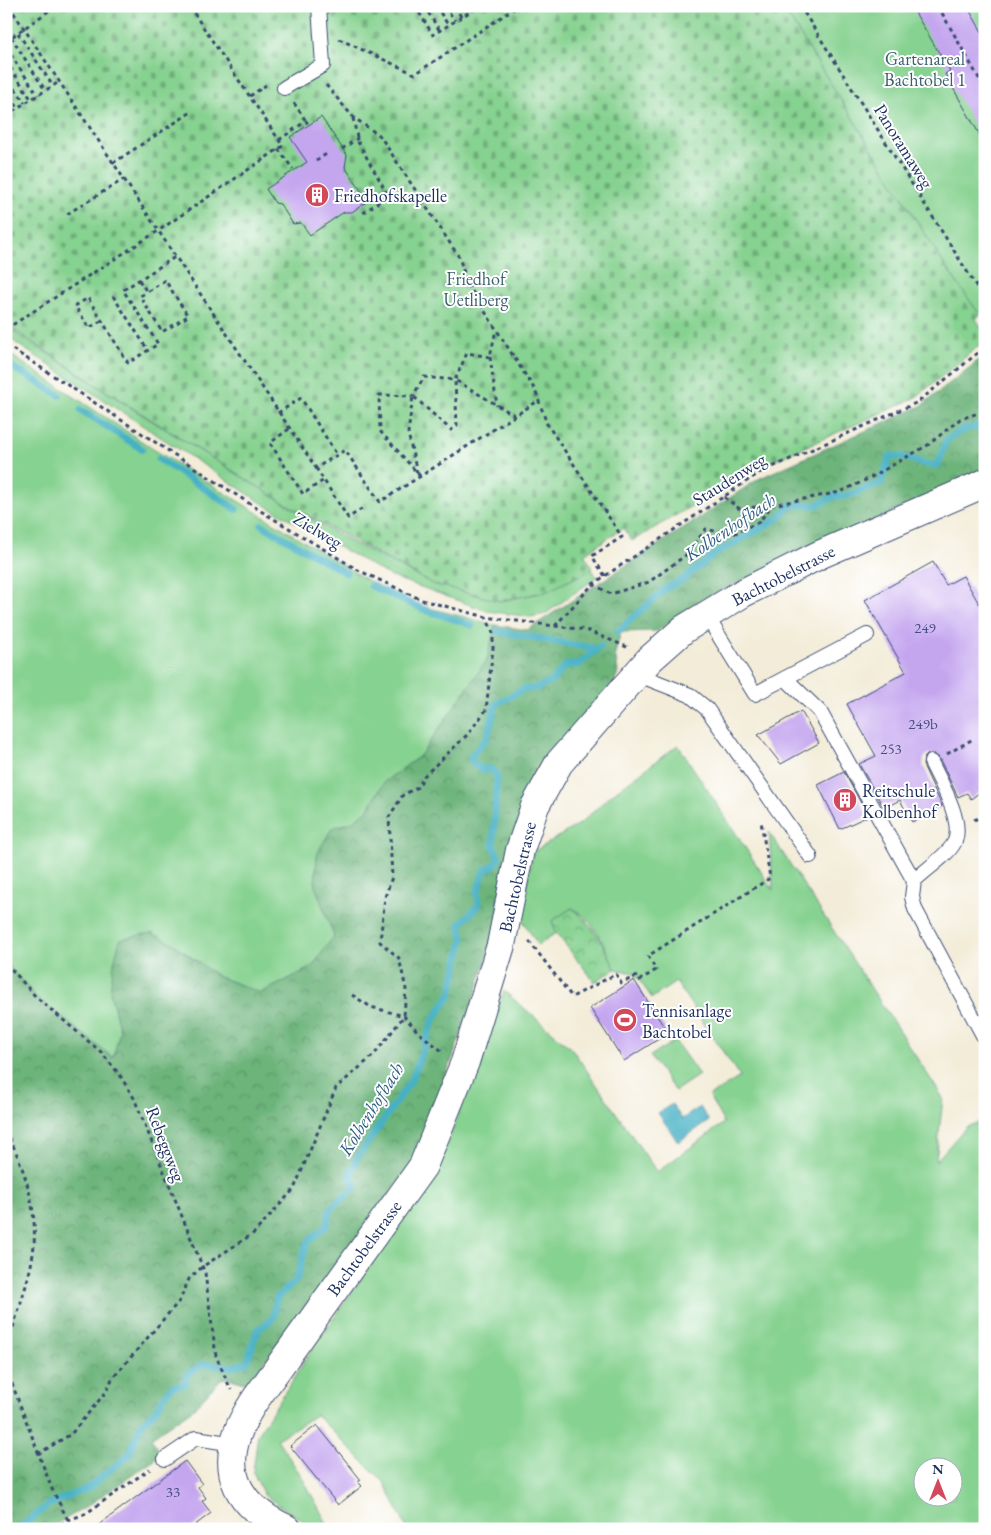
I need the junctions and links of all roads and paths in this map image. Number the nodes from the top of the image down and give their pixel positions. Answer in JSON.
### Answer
{"nodes":[{"id":1,"x":9,"y":6,"type":"edge"},
{"id":2,"x":189,"y":6,"type":"edge"},
{"id":3,"x":319,"y":6,"type":"edge"},
{"id":4,"x":415,"y":6,"type":"edge"},
{"id":5,"x":424,"y":6,"type":"edge"},
{"id":6,"x":436,"y":6,"type":"edge"},
{"id":7,"x":445,"y":6,"type":"edge"},
{"id":8,"x":455,"y":6,"type":"edge"},
{"id":9,"x":467,"y":6,"type":"edge"},
{"id":10,"x":518,"y":6,"type":"edge"},
{"id":11,"x":800,"y":6,"type":"edge"},
{"id":12,"x":938,"y":6,"type":"edge"},
{"id":13,"x":478,"y":7,"type":"edge"},
{"id":14,"x":50,"y":10,"type":"dead end"},
{"id":15,"x":470,"y":11,"type":"junction"},
{"id":16,"x":462,"y":17,"type":"junction"},
{"id":17,"x":455,"y":21,"type":"junction"},
{"id":18,"x":448,"y":25,"type":"junction"},
{"id":19,"x":24,"y":29,"type":"junction"},
{"id":20,"x":440,"y":31,"type":"junction"},
{"id":21,"x":18,"y":33,"type":"junction"},
{"id":22,"x":321,"y":36,"type":"junction"},
{"id":23,"x":11,"y":37,"type":"junction"},
{"id":24,"x":6,"y":41,"type":"edge"},
{"id":25,"x":6,"y":48,"type":"edge"},
{"id":26,"x":6,"y":61,"type":"edge"},
{"id":27,"x":6,"y":75,"type":"edge"},
{"id":28,"x":59,"y":82,"type":"junction"},
{"id":29,"x":53,"y":86,"type":"junction"},
{"id":30,"x":284,"y":88,"type":"junction"},
{"id":31,"x":985,"y":89,"type":"edge"},
{"id":32,"x":6,"y":90,"type":"edge"},
{"id":33,"x":45,"y":90,"type":"junction"},
{"id":34,"x":38,"y":95,"type":"junction"},
{"id":35,"x":250,"y":96,"type":"junction"},
{"id":36,"x":31,"y":99,"type":"junction"},
{"id":37,"x":25,"y":103,"type":"junction"},
{"id":38,"x":6,"y":106,"type":"edge"},
{"id":39,"x":18,"y":108,"type":"junction"},
{"id":40,"x":298,"y":108,"type":"dead end"},
{"id":41,"x":193,"y":111,"type":"dead end"},
{"id":42,"x":10,"y":112,"type":"junction"},
{"id":43,"x":6,"y":115,"type":"edge"},
{"id":44,"x":353,"y":117,"type":"junction"},
{"id":45,"x":358,"y":138,"type":"junction"},
{"id":46,"x":279,"y":140,"type":"junction"},
{"id":47,"x":278,"y":149,"type":"junction"},
{"id":48,"x":342,"y":149,"type":"dead end"},
{"id":49,"x":328,"y":153,"type":"dead end"},
{"id":50,"x":316,"y":161,"type":"dead end"},
{"id":51,"x":113,"y":163,"type":"junction"},
{"id":52,"x":293,"y":169,"type":"dead end"},
{"id":53,"x":124,"y":179,"type":"junction"},
{"id":54,"x":66,"y":214,"type":"dead end"},
{"id":55,"x":362,"y":214,"type":"dead end"},
{"id":56,"x":158,"y":231,"type":"junction"},
{"id":57,"x":175,"y":257,"type":"junction"},
{"id":58,"x":139,"y":280,"type":"junction"},
{"id":59,"x":147,"y":292,"type":"junction"},
{"id":60,"x":113,"y":296,"type":"dead end"},
{"id":61,"x":985,"y":300,"type":"edge"},
{"id":62,"x":101,"y":321,"type":"junction"},
{"id":63,"x":496,"y":329,"type":"junction"},
{"id":64,"x":6,"y":330,"type":"edge"},
{"id":65,"x":6,"y":344,"type":"edge"},
{"id":66,"x":985,"y":347,"type":"edge"},
{"id":67,"x":148,"y":350,"type":"junction"},
{"id":68,"x":490,"y":357,"type":"junction"},
{"id":69,"x":455,"y":380,"type":"junction"},
{"id":70,"x":413,"y":396,"type":"junction"},
{"id":71,"x":538,"y":401,"type":"junction"},
{"id":72,"x":498,"y":406,"type":"junction"},
{"id":73,"x":985,"y":411,"type":"edge"},
{"id":74,"x":278,"y":413,"type":"junction"},
{"id":75,"x":514,"y":416,"type":"junction"},
{"id":76,"x":289,"y":429,"type":"junction"},
{"id":77,"x":337,"y":455,"type":"junction"},
{"id":78,"x":316,"y":468,"type":"junction"},
{"id":79,"x":418,"y":475,"type":"junction"},
{"id":80,"x":324,"y":480,"type":"junction"},
{"id":81,"x":985,"y":483,"type":"edge"},
{"id":82,"x":724,"y":497,"type":"junction"},
{"id":83,"x":772,"y":505,"type":"junction"},
{"id":84,"x":363,"y":508,"type":"dead end"},
{"id":85,"x":605,"y":576,"type":"junction"},
{"id":86,"x":593,"y":584,"type":"junction"},
{"id":87,"x":706,"y":615,"type":"junction"},
{"id":88,"x":486,"y":617,"type":"junction"},
{"id":89,"x":555,"y":626,"type":"junction"},
{"id":90,"x":867,"y":634,"type":"dead end"},
{"id":91,"x":642,"y":667,"type":"junction"},
{"id":92,"x":785,"y":678,"type":"junction"},
{"id":93,"x":973,"y":739,"type":"dead end"},
{"id":94,"x":931,"y":762,"type":"joint"},
{"id":95,"x":764,"y":790,"type":"junction"},
{"id":96,"x":810,"y":856,"type":"dead end"},
{"id":97,"x":914,"y":881,"type":"junction"},
{"id":98,"x":507,"y":912,"type":"junction"},
{"id":99,"x":6,"y":963,"type":"edge"},
{"id":100,"x":352,"y":996,"type":"dead end"},
{"id":101,"x":404,"y":1016,"type":"junction"},
{"id":102,"x":985,"y":1039,"type":"edge"},
{"id":103,"x":440,"y":1050,"type":"dead end"},
{"id":104,"x":6,"y":1131,"type":"edge"},
{"id":105,"x":202,"y":1267,"type":"junction"},
{"id":106,"x":6,"y":1350,"type":"edge"},
{"id":107,"x":6,"y":1368,"type":"edge"},
{"id":108,"x":224,"y":1379,"type":"dead end"},
{"id":109,"x":234,"y":1444,"type":"junction"},
{"id":110,"x":38,"y":1454,"type":"junction"},
{"id":111,"x":165,"y":1459,"type":"joint"},
{"id":112,"x":68,"y":1520,"type":"junction"},
{"id":113,"x":54,"y":1529,"type":"edge"},
{"id":114,"x":287,"y":1529,"type":"edge"}],
"edges":[{"from":1,"to":19,"type":"path"},
{"from":2,"to":35,"type":"path"},
{"from":3,"to":22,"type":"lane"},
{"from":4,"to":20,"type":"path"},
{"from":5,"to":20,"type":"path"},
{"from":6,"to":18,"type":"path"},
{"from":7,"to":17,"type":"path"},
{"from":8,"to":16,"type":"path"},
{"from":9,"to":15,"type":"path"},
{"from":10,"to":22,"type":"path"},
{"from":11,"to":61,"type":"path","name":"Panoramaweg"},
{"from":12,"to":31,"type":"path"},
{"from":13,"to":15,"type":"path"},
{"from":14,"to":19,"type":"path"},
{"from":15,"to":16,"type":"path"},
{"from":16,"to":17,"type":"path"},
{"from":17,"to":18,"type":"path"},
{"from":18,"to":20,"type":"path"},
{"from":19,"to":21,"type":"path"},
{"from":19,"to":28,"type":"path"},
{"from":21,"to":23,"type":"path"},
{"from":21,"to":29,"type":"path"},
{"from":22,"to":30,"type":"lane"},
{"from":23,"to":24,"type":"path"},
{"from":23,"to":33,"type":"path"},
{"from":25,"to":34,"type":"path"},
{"from":26,"to":36,"type":"path"},
{"from":27,"to":37,"type":"path"},
{"from":28,"to":29,"type":"path"},
{"from":28,"to":51,"type":"path"},
{"from":29,"to":33,"type":"path"},
{"from":30,"to":35,"type":"path"},
{"from":30,"to":44,"type":"path"},
{"from":32,"to":39,"type":"path"},
{"from":33,"to":34,"type":"path"},
{"from":34,"to":36,"type":"path"},
{"from":35,"to":46,"type":"path"},
{"from":36,"to":37,"type":"path"},
{"from":37,"to":39,"type":"path"},
{"from":38,"to":42,"type":"path"},
{"from":39,"to":42,"type":"path"},
{"from":40,"to":46,"type":"path"},
{"from":41,"to":51,"type":"path"},
{"from":42,"to":43,"type":"path"},
{"from":44,"to":45,"type":"path"},
{"from":44,"to":63,"type":"path"},
{"from":45,"to":48,"type":"path"},
{"from":45,"to":55,"type":"path"},
{"from":46,"to":47,"type":"path"},
{"from":47,"to":52,"type":"path"},
{"from":47,"to":56,"type":"path"},
{"from":49,"to":50,"type":"path"},
{"from":51,"to":53,"type":"path"},
{"from":53,"to":54,"type":"path"},
{"from":53,"to":56,"type":"path"},
{"from":56,"to":57,"type":"path"},
{"from":56,"to":64,"type":"path"},
{"from":57,"to":58,"type":"path"},
{"from":57,"to":74,"type":"path"},
{"from":58,"to":59,"type":"path"},
{"from":58,"to":67,"type":"path"},
{"from":59,"to":59,"type":"path"},
{"from":60,"to":67,"type":"path"},
{"from":62,"to":62,"type":"path"},
{"from":62,"to":67,"type":"path"},
{"from":63,"to":68,"type":"path"},
{"from":63,"to":71,"type":"path"},
{"from":65,"to":88,"type":"path","name":"Zielweg"},
{"from":66,"to":82,"type":"path","name":"Staudenweg"},
{"from":68,"to":69,"type":"path"},
{"from":68,"to":72,"type":"path"},
{"from":69,"to":70,"type":"path"},
{"from":69,"to":70,"type":"path"},
{"from":69,"to":72,"type":"path"},
{"from":70,"to":79,"type":"path"},
{"from":70,"to":79,"type":"path"},
{"from":71,"to":75,"type":"path"},
{"from":71,"to":85,"type":"path"},
{"from":72,"to":75,"type":"path"},
{"from":73,"to":83,"type":"path"},
{"from":74,"to":76,"type":"path"},
{"from":74,"to":77,"type":"path"},
{"from":75,"to":79,"type":"path"},
{"from":76,"to":78,"type":"path"},
{"from":76,"to":80,"type":"path"},
{"from":77,"to":78,"type":"path"},
{"from":77,"to":79,"type":"path"},
{"from":78,"to":80,"type":"path"},
{"from":80,"to":84,"type":"path"},
{"from":81,"to":87,"type":"street","name":"Bachtobelstrasse"},
{"from":82,"to":83,"type":"path"},
{"from":82,"to":85,"type":"path","name":"Staudenweg"},
{"from":83,"to":86,"type":"path"},
{"from":85,"to":86,"type":"path","name":"Staudenweg"},
{"from":86,"to":89,"type":"path","name":"Staudenweg"},
{"from":87,"to":91,"type":"street","name":"Bachtobelstrasse"},
{"from":87,"to":92,"type":"lane"},
{"from":88,"to":89,"type":"path","name":"Zielweg"},
{"from":88,"to":101,"type":"path"},
{"from":89,"to":91,"type":"path","name":"Zielweg"},
{"from":90,"to":92,"type":"lane"},
{"from":91,"to":95,"type":"lane"},
{"from":91,"to":98,"type":"street","name":"Bachtobelstrasse"},
{"from":92,"to":97,"type":"lane"},
{"from":93,"to":94,"type":"path"},
{"from":94,"to":97,"type":"lane"},
{"from":95,"to":96,"type":"lane"},
{"from":95,"to":98,"type":"path"},
{"from":97,"to":102,"type":"lane"},
{"from":98,"to":109,"type":"street","name":"Bachtobelstrasse"},
{"from":99,"to":105,"type":"path","name":"Rebeggweg"},
{"from":100,"to":101,"type":"path"},
{"from":101,"to":103,"type":"path"},
{"from":101,"to":105,"type":"path"},
{"from":104,"to":106,"type":"path"},
{"from":105,"to":108,"type":"path","name":"Rebeggweg"},
{"from":105,"to":110,"type":"path"},
{"from":107,"to":110,"type":"path"},
{"from":109,"to":111,"type":"lane"},
{"from":109,"to":114,"type":"street","name":"Bachtobelstrasse"},
{"from":110,"to":112,"type":"path"},
{"from":111,"to":112,"type":"path"},
{"from":112,"to":113,"type":"path"}]}
